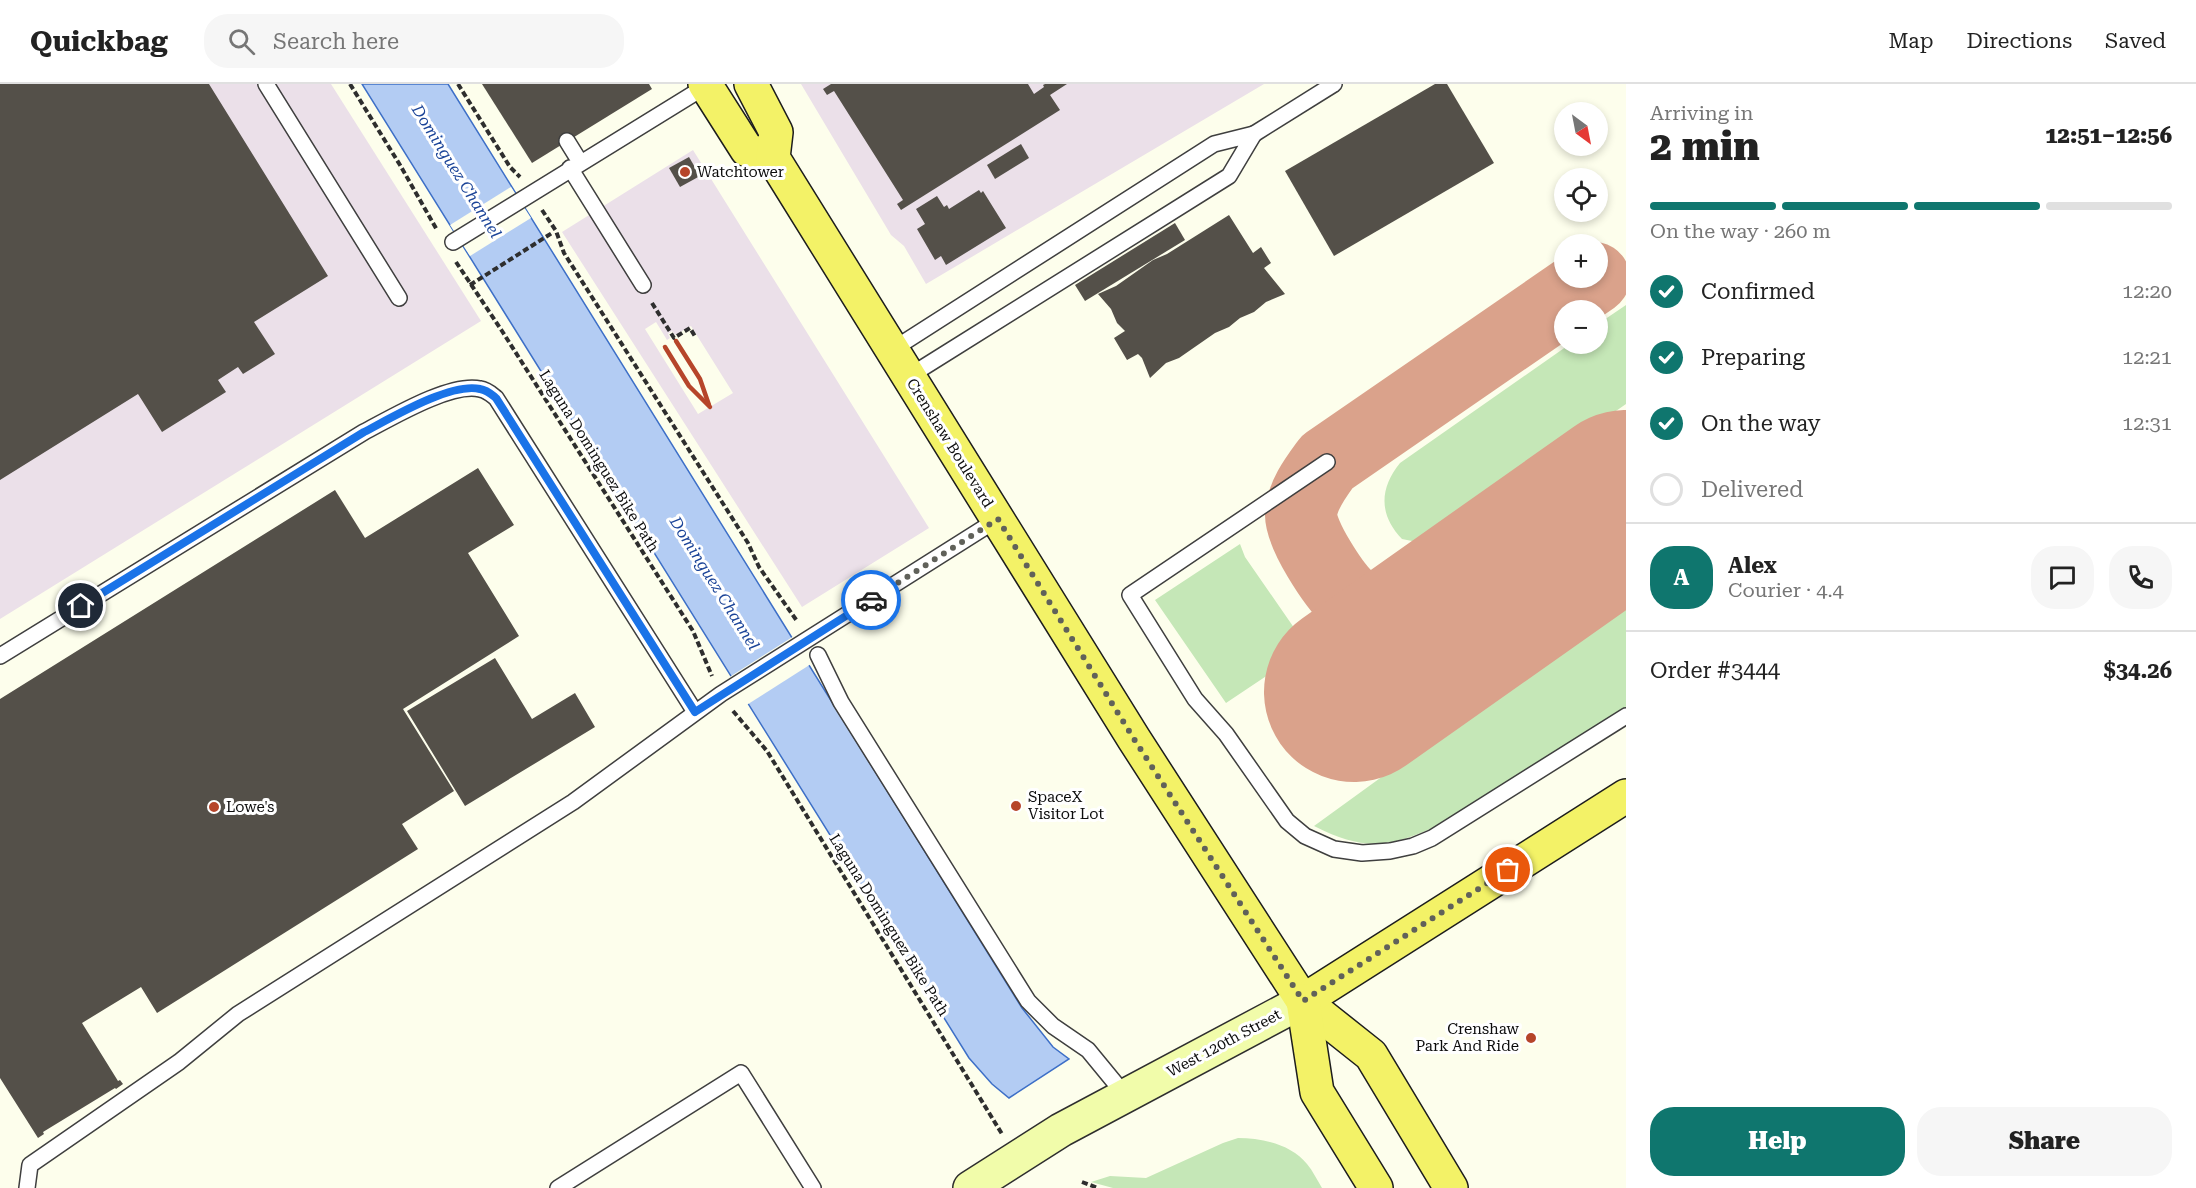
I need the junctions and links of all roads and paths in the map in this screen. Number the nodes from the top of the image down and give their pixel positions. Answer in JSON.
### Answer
{"nodes":[{"id":1,"x":266,"y":84,"type":"edge"},
{"id":2,"x":350,"y":84,"type":"edge"},
{"id":3,"x":458,"y":84,"type":"edge"},
{"id":4,"x":751,"y":84,"type":"edge"},
{"id":5,"x":1334,"y":84,"type":"edge"},
{"id":6,"x":705,"y":85,"type":"edge"},
{"id":7,"x":1254,"y":134,"type":"junction"},
{"id":8,"x":567,"y":141,"type":"dead end"},
{"id":9,"x":773,"y":158,"type":"junction"},
{"id":10,"x":575,"y":165,"type":"junction"},
{"id":11,"x":529,"y":194,"type":"junction"},
{"id":12,"x":438,"y":231,"type":"dead end"},
{"id":13,"x":552,"y":233,"type":"dead end"},
{"id":14,"x":453,"y":242,"type":"dead end"},
{"id":15,"x":456,"y":263,"type":"dead end"},
{"id":16,"x":470,"y":285,"type":"junction"},
{"id":17,"x":643,"y":285,"type":"dead end"},
{"id":18,"x":399,"y":298,"type":"dead end"},
{"id":19,"x":661,"y":318,"type":"dead end"},
{"id":20,"x":696,"y":338,"type":"dead end"},
{"id":21,"x":900,"y":364,"type":"junction"},
{"id":22,"x":1327,"y":462,"type":"dead end"},
{"id":23,"x":998,"y":519,"type":"junction"},
{"id":24,"x":805,"y":642,"type":"junction"},
{"id":25,"x":818,"y":655,"type":"dead end"},
{"id":26,"x":0,"y":656,"type":"edge"},
{"id":27,"x":712,"y":677,"type":"dead end"},
{"id":28,"x":732,"y":711,"type":"dead end"},
{"id":29,"x":695,"y":712,"type":"junction"},
{"id":30,"x":1626,"y":717,"type":"edge"},
{"id":31,"x":1626,"y":796,"type":"edge"},
{"id":32,"x":1303,"y":1001,"type":"junction"},
{"id":33,"x":1125,"y":1095,"type":"junction"},
{"id":34,"x":1017,"y":1158,"type":"junction"},
{"id":35,"x":1082,"y":1182,"type":"dead end"},
{"id":36,"x":27,"y":1188,"type":"edge"},
{"id":37,"x":558,"y":1188,"type":"edge"},
{"id":38,"x":813,"y":1188,"type":"edge"},
{"id":39,"x":970,"y":1188,"type":"edge"},
{"id":40,"x":1098,"y":1188,"type":"edge"},
{"id":41,"x":1376,"y":1188,"type":"edge"},
{"id":42,"x":1451,"y":1188,"type":"edge"}],
"edges":[{"from":1,"to":18,"type":"lane"},
{"from":2,"to":12,"type":"path"},
{"from":3,"to":11,"type":"path"},
{"from":4,"to":9,"type":"main road"},
{"from":5,"to":7,"type":"lane"},
{"from":6,"to":9,"type":"main road"},
{"from":6,"to":10,"type":"lane"},
{"from":7,"to":21,"type":"lane"},
{"from":7,"to":21,"type":"lane"},
{"from":8,"to":10,"type":"lane"},
{"from":9,"to":21,"type":"main road","name":"Crenshaw Boulevard"},
{"from":10,"to":11,"type":"lane"},
{"from":10,"to":17,"type":"lane"},
{"from":11,"to":14,"type":"lane"},
{"from":11,"to":24,"type":"path"},
{"from":13,"to":16,"type":"path"},
{"from":15,"to":16,"type":"path","name":"Laguna Dominguez Bike Path"},
{"from":16,"to":27,"type":"path","name":"Laguna Dominguez Bike Path"},
{"from":19,"to":20,"type":"path"},
{"from":21,"to":23,"type":"main road","name":"Crenshaw Boulevard"},
{"from":22,"to":30,"type":"lane"},
{"from":23,"to":24,"type":"lane"},
{"from":23,"to":32,"type":"main road","name":"Crenshaw Boulevard"},
{"from":24,"to":29,"type":"lane"},
{"from":25,"to":33,"type":"lane"},
{"from":26,"to":29,"type":"lane"},
{"from":28,"to":34,"type":"path","name":"Laguna Dominguez Bike Path"},
{"from":29,"to":36,"type":"lane"},
{"from":31,"to":32,"type":"main road","name":"West 120th Street"},
{"from":32,"to":33,"type":"street","name":"West 120th Street"},
{"from":32,"to":41,"type":"main road","name":"Crenshaw Boulevard"},
{"from":32,"to":42,"type":"main road","name":"Crenshaw Boulevard"},
{"from":33,"to":34,"type":"street","name":"West 120th Street"},
{"from":34,"to":39,"type":"street","name":"West 120th Street"},
{"from":35,"to":40,"type":"path"},
{"from":37,"to":38,"type":"lane"}]}
